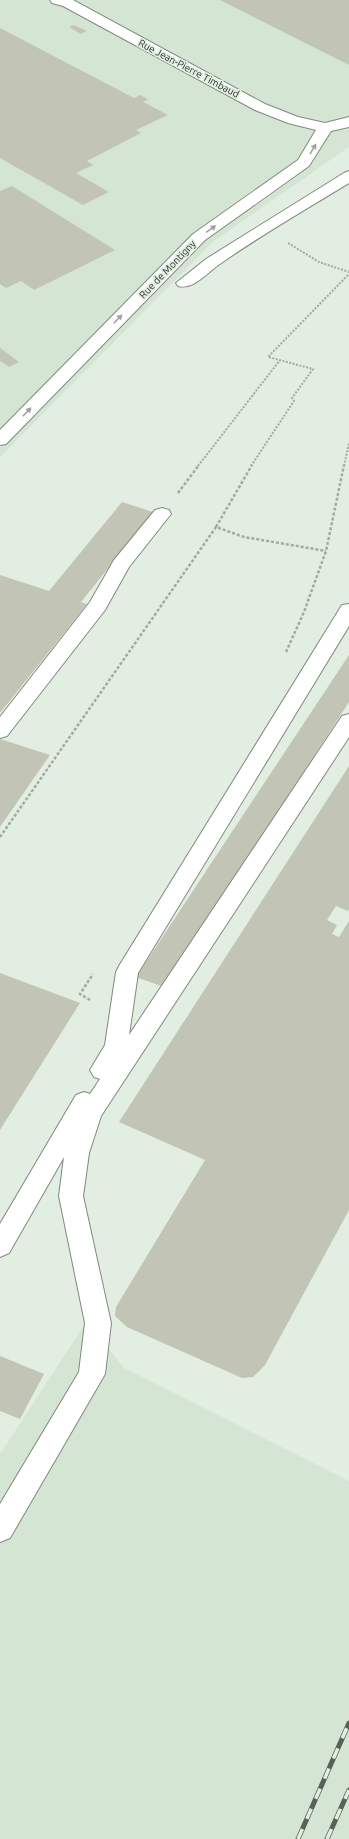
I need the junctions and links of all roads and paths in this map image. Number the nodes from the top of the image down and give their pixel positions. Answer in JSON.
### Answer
{"nodes":[{"id":1,"x":57,"y":0,"type":"edge"},
{"id":2,"x":349,"y":122,"type":"edge"},
{"id":3,"x":325,"y":128,"type":"junction"},
{"id":4,"x":349,"y":176,"type":"edge"},
{"id":5,"x":265,"y":229,"type":"junction"},
{"id":6,"x":349,"y":273,"type":"edge"},
{"id":7,"x":184,"y":283,"type":"dead end"},
{"id":8,"x":280,"y":360,"type":"junction"},
{"id":9,"x":0,"y":440,"type":"edge"},
{"id":10,"x":349,"y":443,"type":"edge"},
{"id":11,"x":162,"y":514,"type":"joint"},
{"id":12,"x":216,"y":527,"type":"junction"},
{"id":13,"x":326,"y":551,"type":"junction"},
{"id":14,"x":349,"y":610,"type":"edge"},
{"id":15,"x":285,"y":655,"type":"dead end"},
{"id":16,"x":349,"y":721,"type":"edge"},
{"id":17,"x":0,"y":731,"type":"edge"},
{"id":18,"x":0,"y":837,"type":"edge"},
{"id":19,"x":97,"y":968,"type":"dead end"},
{"id":20,"x":121,"y":1016,"type":"junction"},
{"id":21,"x":0,"y":1246,"type":"edge"},
{"id":22,"x":0,"y":1529,"type":"edge"}],
"edges":[{"from":1,"to":3,"type":"street","name":"Rue Jean-Pierre Timbaud"},
{"from":2,"to":3,"type":"street"},
{"from":9,"to":3,"type":"street","name":"Rue de Montigny","one_way":true},
{"from":4,"to":5,"type":"street"},
{"from":5,"to":6,"type":"path"},
{"from":5,"to":7,"type":"street"},
{"from":6,"to":8,"type":"path"},
{"from":8,"to":11,"type":"path"},
{"from":8,"to":12,"type":"path"},
{"from":10,"to":13,"type":"path"},
{"from":11,"to":17,"type":"street"},
{"from":12,"to":13,"type":"path"},
{"from":12,"to":18,"type":"path"},
{"from":13,"to":15,"type":"path"},
{"from":14,"to":20,"type":"street"},
{"from":16,"to":22,"type":"street"},
{"from":19,"to":20,"type":"path"},
{"from":20,"to":21,"type":"street"}]}
